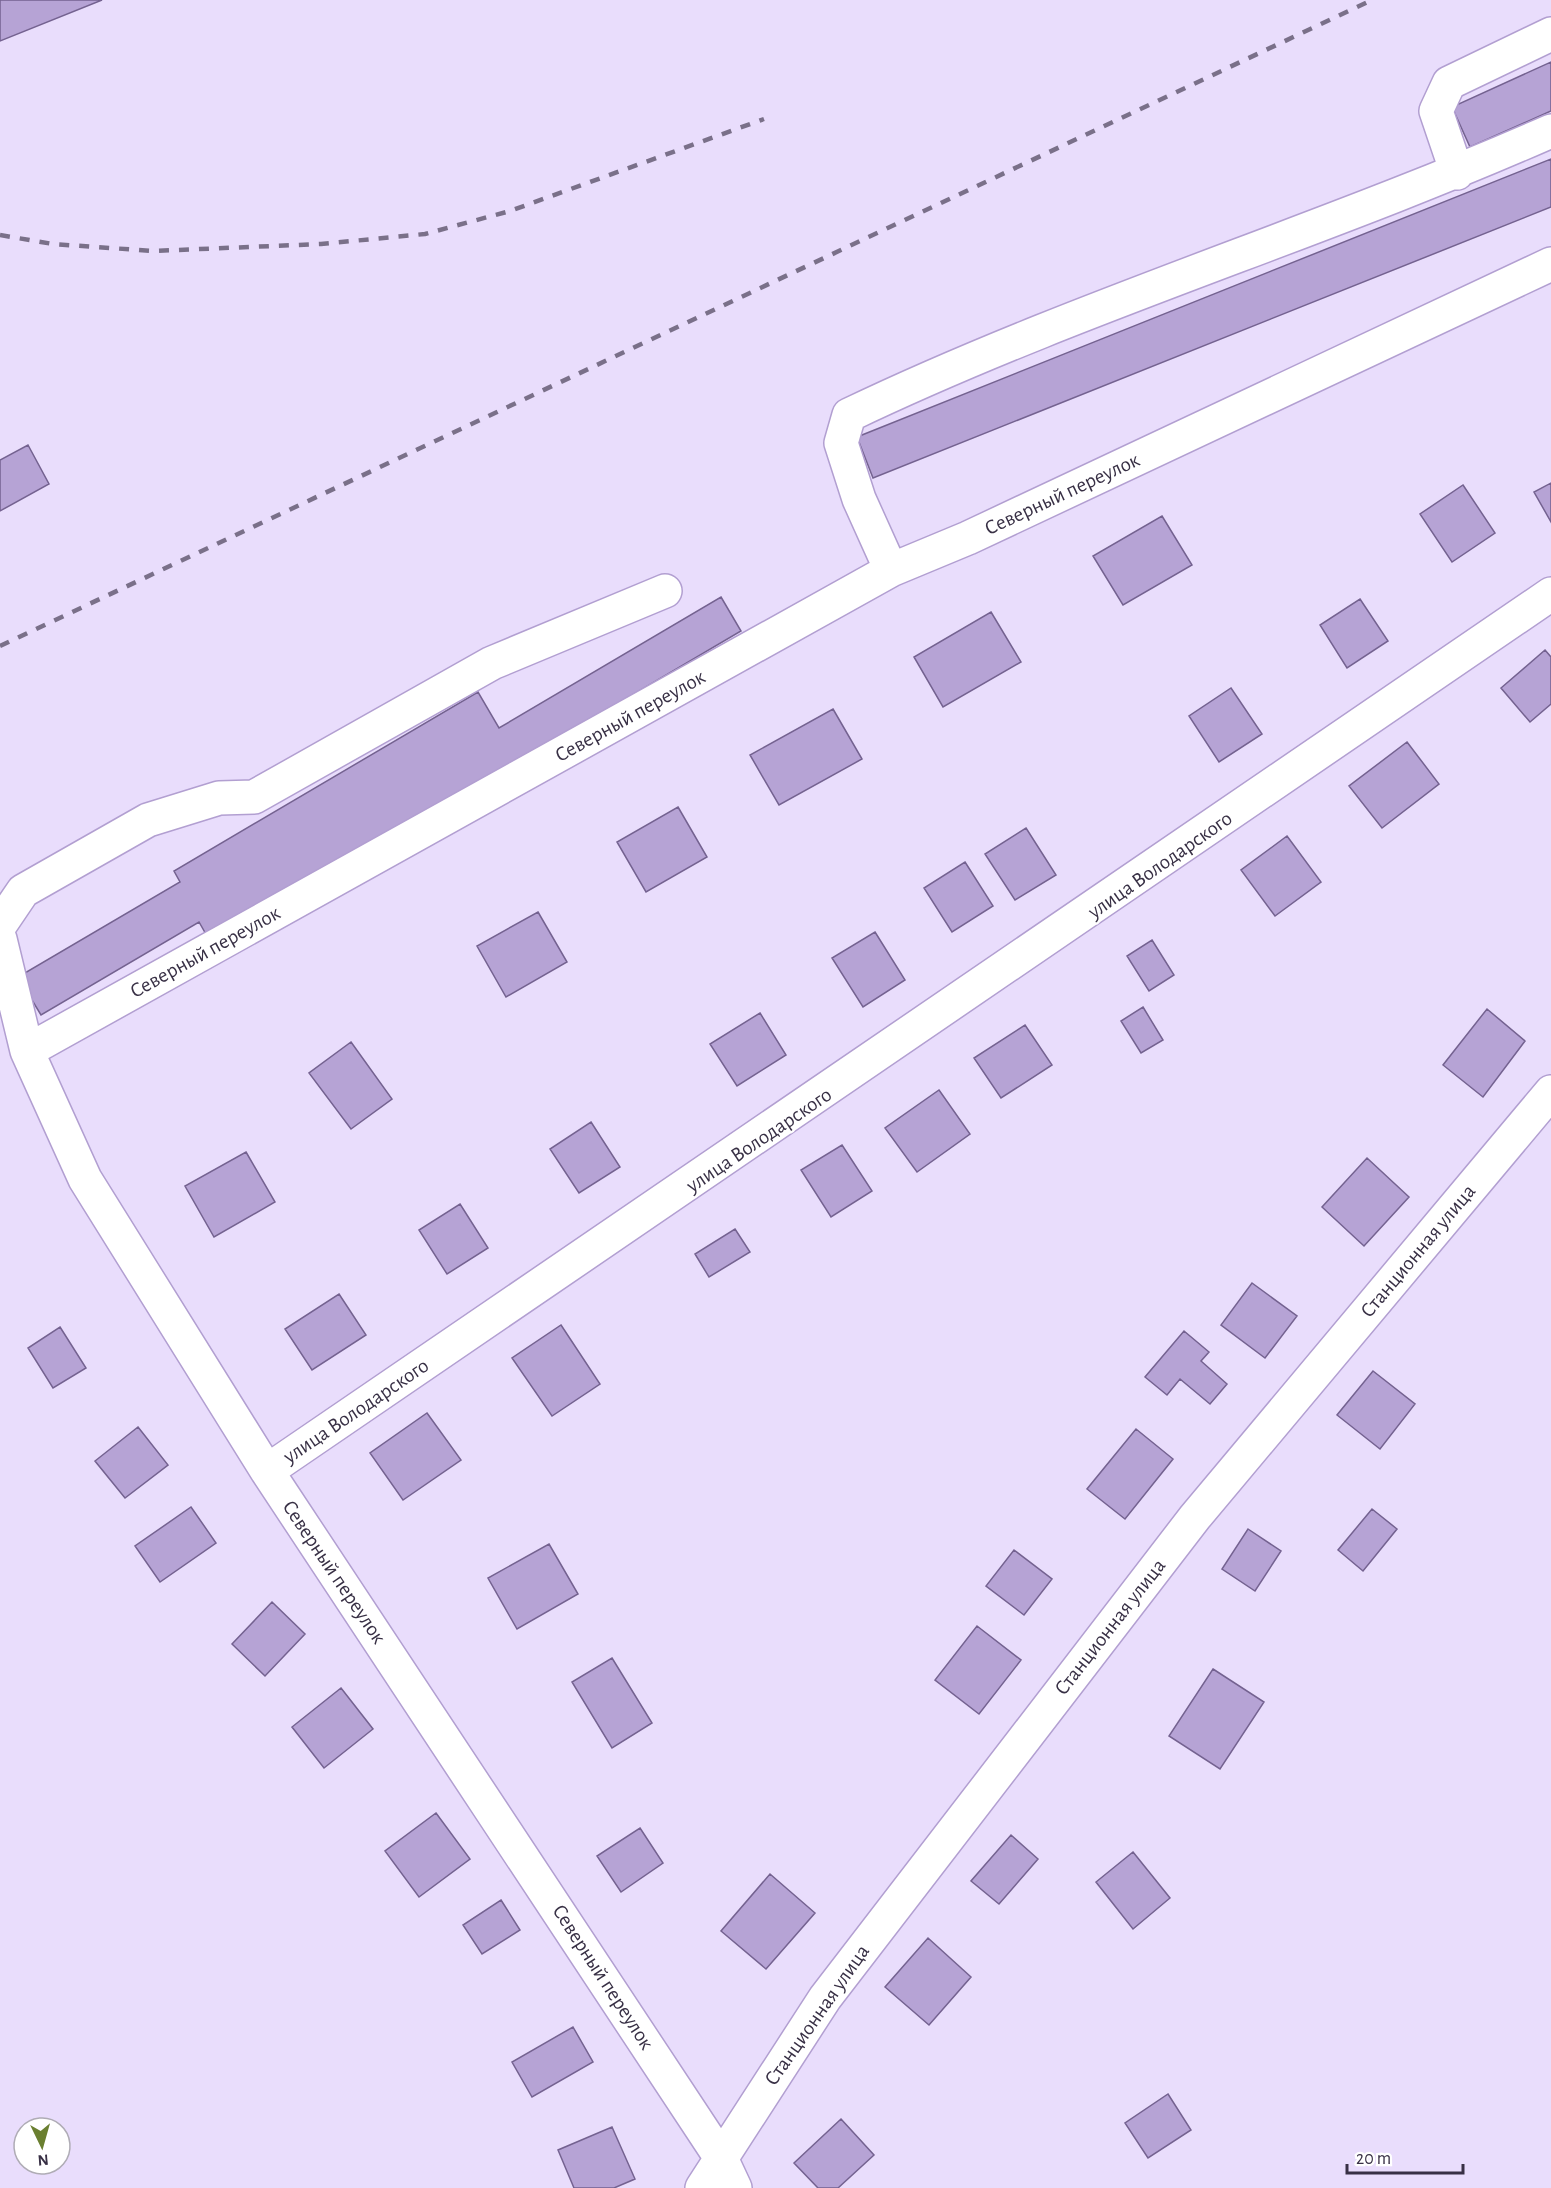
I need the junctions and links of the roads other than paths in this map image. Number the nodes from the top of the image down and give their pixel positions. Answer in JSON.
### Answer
{"nodes":[{"id":1,"x":1551,"y":34,"type":"edge"},
{"id":2,"x":1551,"y":131,"type":"edge"},
{"id":3,"x":1456,"y":172,"type":"junction"},
{"id":4,"x":1551,"y":264,"type":"edge"},
{"id":5,"x":891,"y":570,"type":"junction"},
{"id":6,"x":665,"y":591,"type":"dead end"},
{"id":7,"x":1551,"y":595,"type":"edge"},
{"id":8,"x":0,"y":926,"type":"edge"},
{"id":9,"x":0,"y":939,"type":"edge"},
{"id":10,"x":27,"y":1052,"type":"junction"},
{"id":11,"x":1551,"y":1092,"type":"edge"},
{"id":12,"x":272,"y":1468,"type":"junction"},
{"id":13,"x":721,"y":2158,"type":"junction"},
{"id":14,"x":702,"y":2188,"type":"edge"},
{"id":15,"x":735,"y":2188,"type":"edge"}],
"edges":[{"from":1,"to":3,"type":"street"},
{"from":2,"to":3,"type":"street"},
{"from":3,"to":5,"type":"street"},
{"from":4,"to":5,"type":"street","name":"Северный переулок"},
{"from":5,"to":10,"type":"street","name":"Северный переулок"},
{"from":6,"to":8,"type":"street"},
{"from":7,"to":12,"type":"street","name":"улица Володарского"},
{"from":9,"to":10,"type":"street"},
{"from":10,"to":12,"type":"street","name":"Северный переулок"},
{"from":11,"to":13,"type":"street","name":"Станционная улица"},
{"from":12,"to":13,"type":"street","name":"Северный переулок"},
{"from":13,"to":14,"type":"street","name":"Станционная улица"},
{"from":13,"to":15,"type":"street","name":"Северный переулок"}]}
